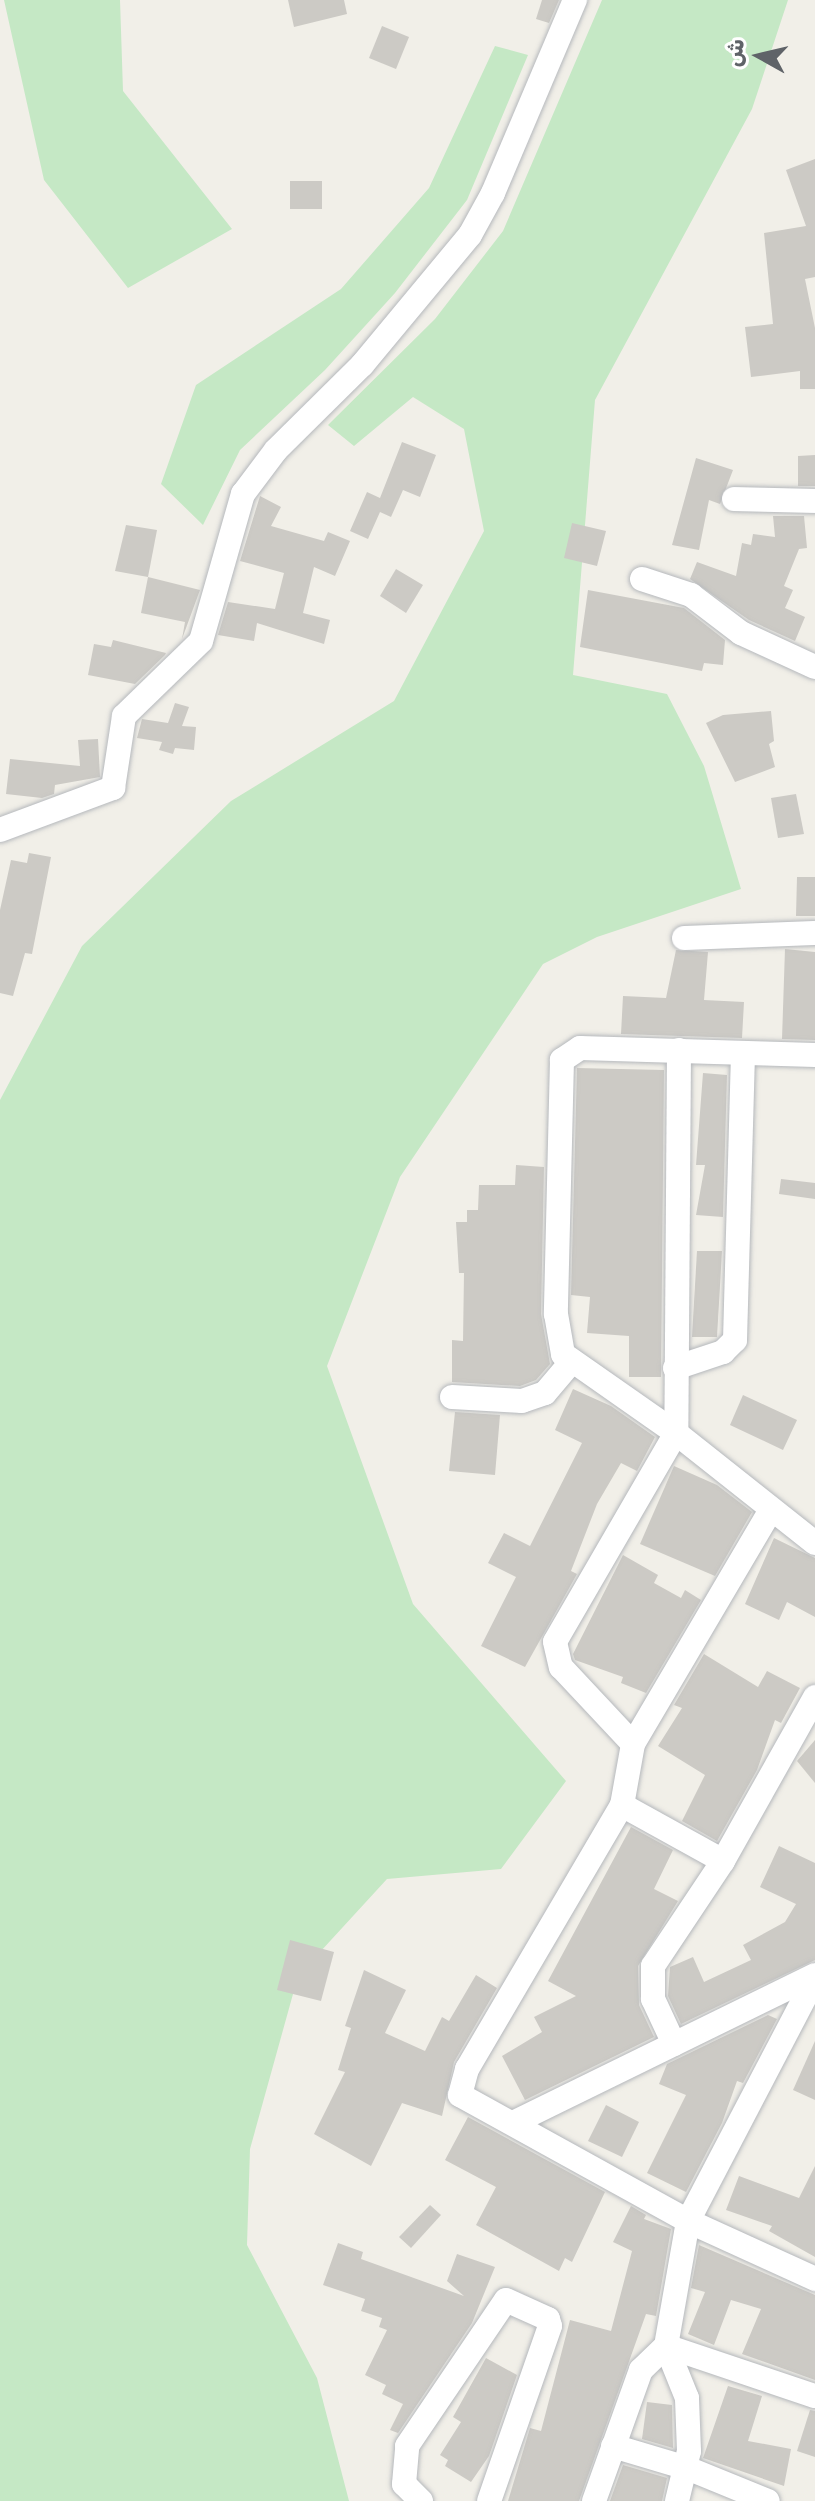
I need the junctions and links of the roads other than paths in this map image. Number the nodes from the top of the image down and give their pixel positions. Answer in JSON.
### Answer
{"nodes":[{"id":1,"x":575,"y":0,"type":"edge"},
{"id":2,"x":734,"y":499,"type":"dead end"},
{"id":3,"x":815,"y":501,"type":"edge"},
{"id":4,"x":642,"y":579,"type":"dead end"},
{"id":5,"x":815,"y":667,"type":"edge"},
{"id":6,"x":0,"y":830,"type":"edge"},
{"id":7,"x":815,"y":933,"type":"edge"},
{"id":8,"x":684,"y":938,"type":"dead end"},
{"id":9,"x":679,"y":1050,"type":"junction"},
{"id":10,"x":743,"y":1053,"type":"junction"},
{"id":11,"x":815,"y":1055,"type":"edge"},
{"id":12,"x":572,"y":1361,"type":"junction"},
{"id":13,"x":675,"y":1368,"type":"junction"},
{"id":14,"x":452,"y":1397,"type":"dead end"},
{"id":15,"x":676,"y":1433,"type":"junction"},
{"id":16,"x":771,"y":1510,"type":"junction"},
{"id":17,"x":815,"y":1543,"type":"edge"},
{"id":18,"x":815,"y":1697,"type":"edge"},
{"id":19,"x":633,"y":1744,"type":"junction"},
{"id":20,"x":622,"y":1805,"type":"junction"},
{"id":21,"x":723,"y":1861,"type":"junction"},
{"id":22,"x":815,"y":1977,"type":"edge"},
{"id":23,"x":674,"y":2044,"type":"junction"},
{"id":24,"x":515,"y":2122,"type":"junction"},
{"id":25,"x":688,"y":2221,"type":"junction"},
{"id":26,"x":815,"y":2279,"type":"edge"},
{"id":27,"x":666,"y":2346,"type":"junction"},
{"id":28,"x":815,"y":2396,"type":"edge"},
{"id":29,"x":613,"y":2446,"type":"junction"},
{"id":30,"x":687,"y":2468,"type":"junction"},
{"id":31,"x":421,"y":2501,"type":"edge"},
{"id":32,"x":489,"y":2501,"type":"edge"},
{"id":33,"x":594,"y":2501,"type":"edge"},
{"id":34,"x":677,"y":2501,"type":"edge"},
{"id":35,"x":768,"y":2501,"type":"edge"}],
"edges":[{"from":1,"to":6,"type":"street"},
{"from":2,"to":3,"type":"street"},
{"from":4,"to":5,"type":"street"},
{"from":7,"to":8,"type":"street"},
{"from":9,"to":10,"type":"street"},
{"from":9,"to":12,"type":"street"},
{"from":9,"to":13,"type":"street"},
{"from":10,"to":11,"type":"street"},
{"from":10,"to":13,"type":"street"},
{"from":12,"to":14,"type":"street"},
{"from":12,"to":15,"type":"street"},
{"from":13,"to":15,"type":"street"},
{"from":15,"to":16,"type":"street"},
{"from":15,"to":19,"type":"street"},
{"from":16,"to":17,"type":"street"},
{"from":16,"to":19,"type":"street"},
{"from":18,"to":21,"type":"street"},
{"from":19,"to":20,"type":"street"},
{"from":20,"to":21,"type":"street"},
{"from":20,"to":24,"type":"street"},
{"from":21,"to":23,"type":"street"},
{"from":22,"to":23,"type":"street"},
{"from":22,"to":25,"type":"street"},
{"from":23,"to":24,"type":"street"},
{"from":24,"to":25,"type":"street"},
{"from":25,"to":26,"type":"street"},
{"from":25,"to":27,"type":"street"},
{"from":27,"to":28,"type":"street"},
{"from":27,"to":29,"type":"street"},
{"from":27,"to":30,"type":"street"},
{"from":29,"to":30,"type":"street"},
{"from":29,"to":33,"type":"street"},
{"from":30,"to":34,"type":"street"},
{"from":30,"to":35,"type":"street"},
{"from":31,"to":32,"type":"street"}]}
